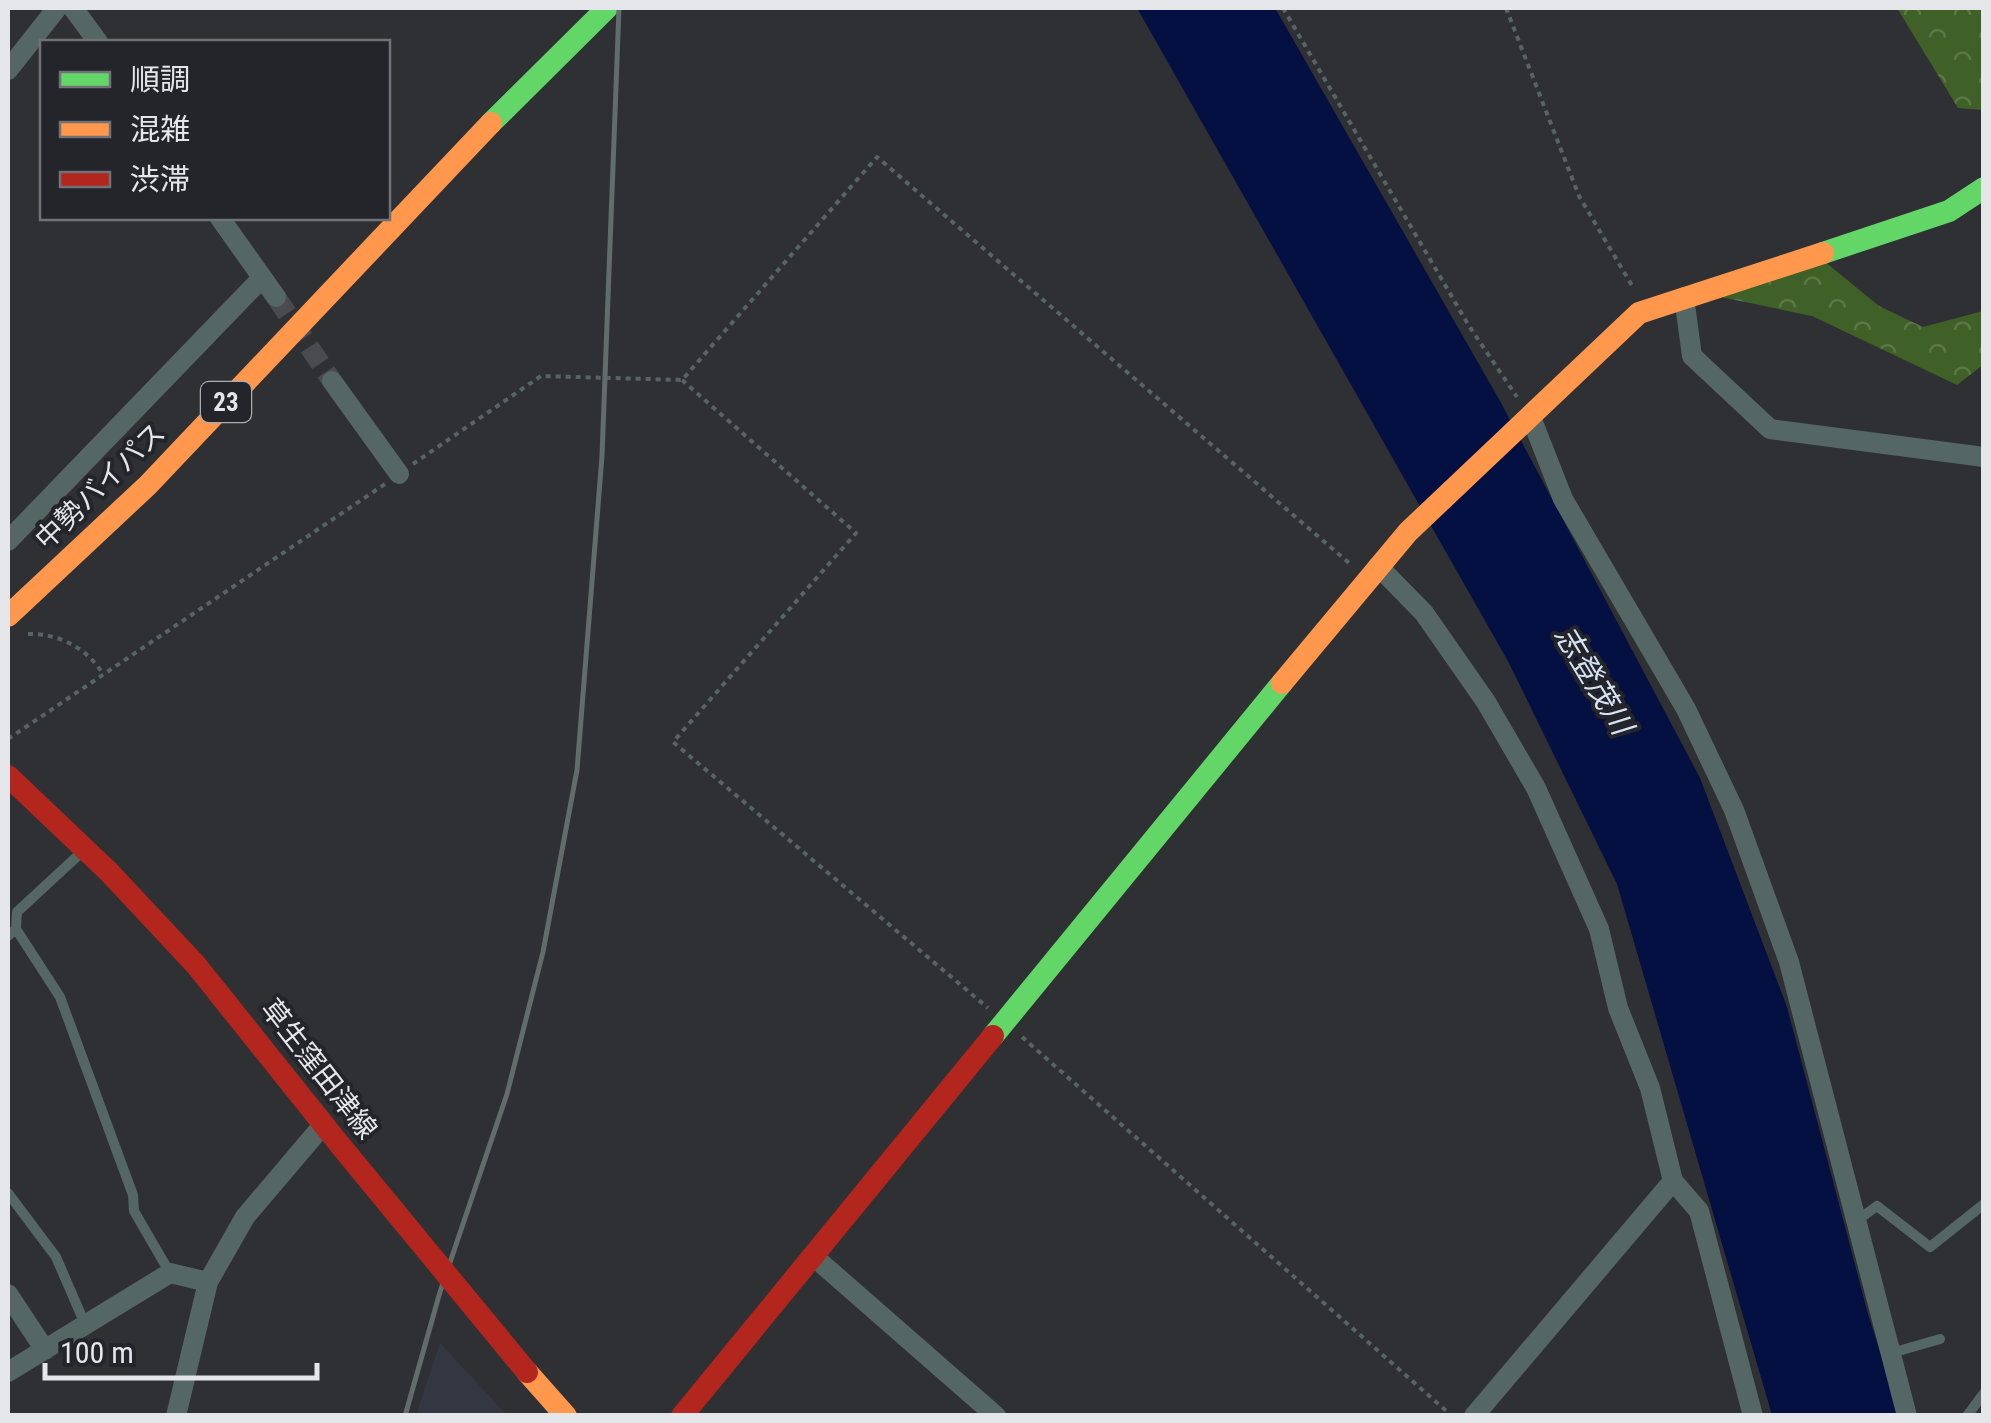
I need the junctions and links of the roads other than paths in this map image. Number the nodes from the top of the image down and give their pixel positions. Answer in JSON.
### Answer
{"nodes":[{"id":1,"x":56,"y":8,"type":"edge"},
{"id":2,"x":74,"y":8,"type":"edge"},
{"id":3,"x":607,"y":8,"type":"edge"},
{"id":4,"x":97,"y":40,"type":"edge"},
{"id":5,"x":8,"y":70,"type":"edge"},
{"id":6,"x":1984,"y":188,"type":"edge"},
{"id":7,"x":221,"y":220,"type":"edge"},
{"id":8,"x":262,"y":278,"type":"junction"},
{"id":9,"x":276,"y":297,"type":"tunnel mouth"},
{"id":10,"x":1684,"y":297,"type":"junction"},
{"id":11,"x":332,"y":381,"type":"tunnel mouth"},
{"id":12,"x":1527,"y":418,"type":"junction"},
{"id":13,"x":1984,"y":457,"type":"edge"},
{"id":14,"x":399,"y":474,"type":"road end"},
{"id":15,"x":8,"y":541,"type":"edge"},
{"id":16,"x":1373,"y":573,"type":"junction"},
{"id":17,"x":8,"y":616,"type":"edge"},
{"id":18,"x":8,"y":776,"type":"edge"},
{"id":19,"x":85,"y":850,"type":"junction"},
{"id":20,"x":12,"y":932,"type":"edge"},
{"id":21,"x":323,"y":1125,"type":"junction"},
{"id":22,"x":1673,"y":1181,"type":"junction"},
{"id":23,"x":8,"y":1193,"type":"edge"},
{"id":24,"x":1984,"y":1204,"type":"edge"},
{"id":25,"x":1855,"y":1222,"type":"junction"},
{"id":26,"x":812,"y":1256,"type":"junction"},
{"id":27,"x":170,"y":1274,"type":"junction"},
{"id":28,"x":208,"y":1282,"type":"junction"},
{"id":29,"x":8,"y":1294,"type":"edge"},
{"id":30,"x":84,"y":1324,"type":"junction"},
{"id":31,"x":1940,"y":1339,"type":"dead end"},
{"id":32,"x":45,"y":1350,"type":"junction"},
{"id":33,"x":1888,"y":1354,"type":"junction"},
{"id":34,"x":8,"y":1372,"type":"edge"},
{"id":35,"x":1984,"y":1393,"type":"edge"},
{"id":36,"x":1912,"y":1413,"type":"edge"},
{"id":37,"x":176,"y":1416,"type":"edge"},
{"id":38,"x":566,"y":1416,"type":"edge"},
{"id":39,"x":682,"y":1416,"type":"edge"},
{"id":40,"x":996,"y":1416,"type":"edge"},
{"id":41,"x":1474,"y":1416,"type":"edge"},
{"id":42,"x":1752,"y":1416,"type":"edge"},
{"id":43,"x":1966,"y":1416,"type":"edge"}],
"edges":[{"from":1,"to":5,"type":"street"},
{"from":2,"to":4,"type":"street"},
{"from":3,"to":17,"type":"main road","name":"中勢バイパス","number":"23"},
{"from":6,"to":10,"type":"main road"},
{"from":7,"to":8,"type":"street"},
{"from":8,"to":9,"type":"street"},
{"from":8,"to":15,"type":"street"},
{"from":10,"to":12,"type":"main road"},
{"from":10,"to":13,"type":"street"},
{"from":11,"to":14,"type":"street"},
{"from":12,"to":16,"type":"main road"},
{"from":12,"to":25,"type":"street"},
{"from":16,"to":22,"type":"street"},
{"from":16,"to":26,"type":"main road"},
{"from":18,"to":19,"type":"main road","name":"草生窪田津線"},
{"from":19,"to":20,"type":"lane"},
{"from":19,"to":21,"type":"main road","name":"草生窪田津線"},
{"from":20,"to":27,"type":"lane"},
{"from":21,"to":28,"type":"street"},
{"from":21,"to":38,"type":"main road","name":"草生窪田津線","bridge":true},
{"from":22,"to":41,"type":"street"},
{"from":22,"to":42,"type":"street"},
{"from":23,"to":30,"type":"lane"},
{"from":24,"to":25,"type":"lane"},
{"from":25,"to":33,"type":"street"},
{"from":26,"to":39,"type":"main road"},
{"from":26,"to":40,"type":"street"},
{"from":27,"to":28,"type":"street"},
{"from":27,"to":30,"type":"street"},
{"from":28,"to":37,"type":"street"},
{"from":29,"to":32,"type":"street"},
{"from":30,"to":32,"type":"street"},
{"from":31,"to":33,"type":"lane"},
{"from":32,"to":34,"type":"street"},
{"from":33,"to":36,"type":"street"},
{"from":35,"to":43,"type":"lane"}]}
